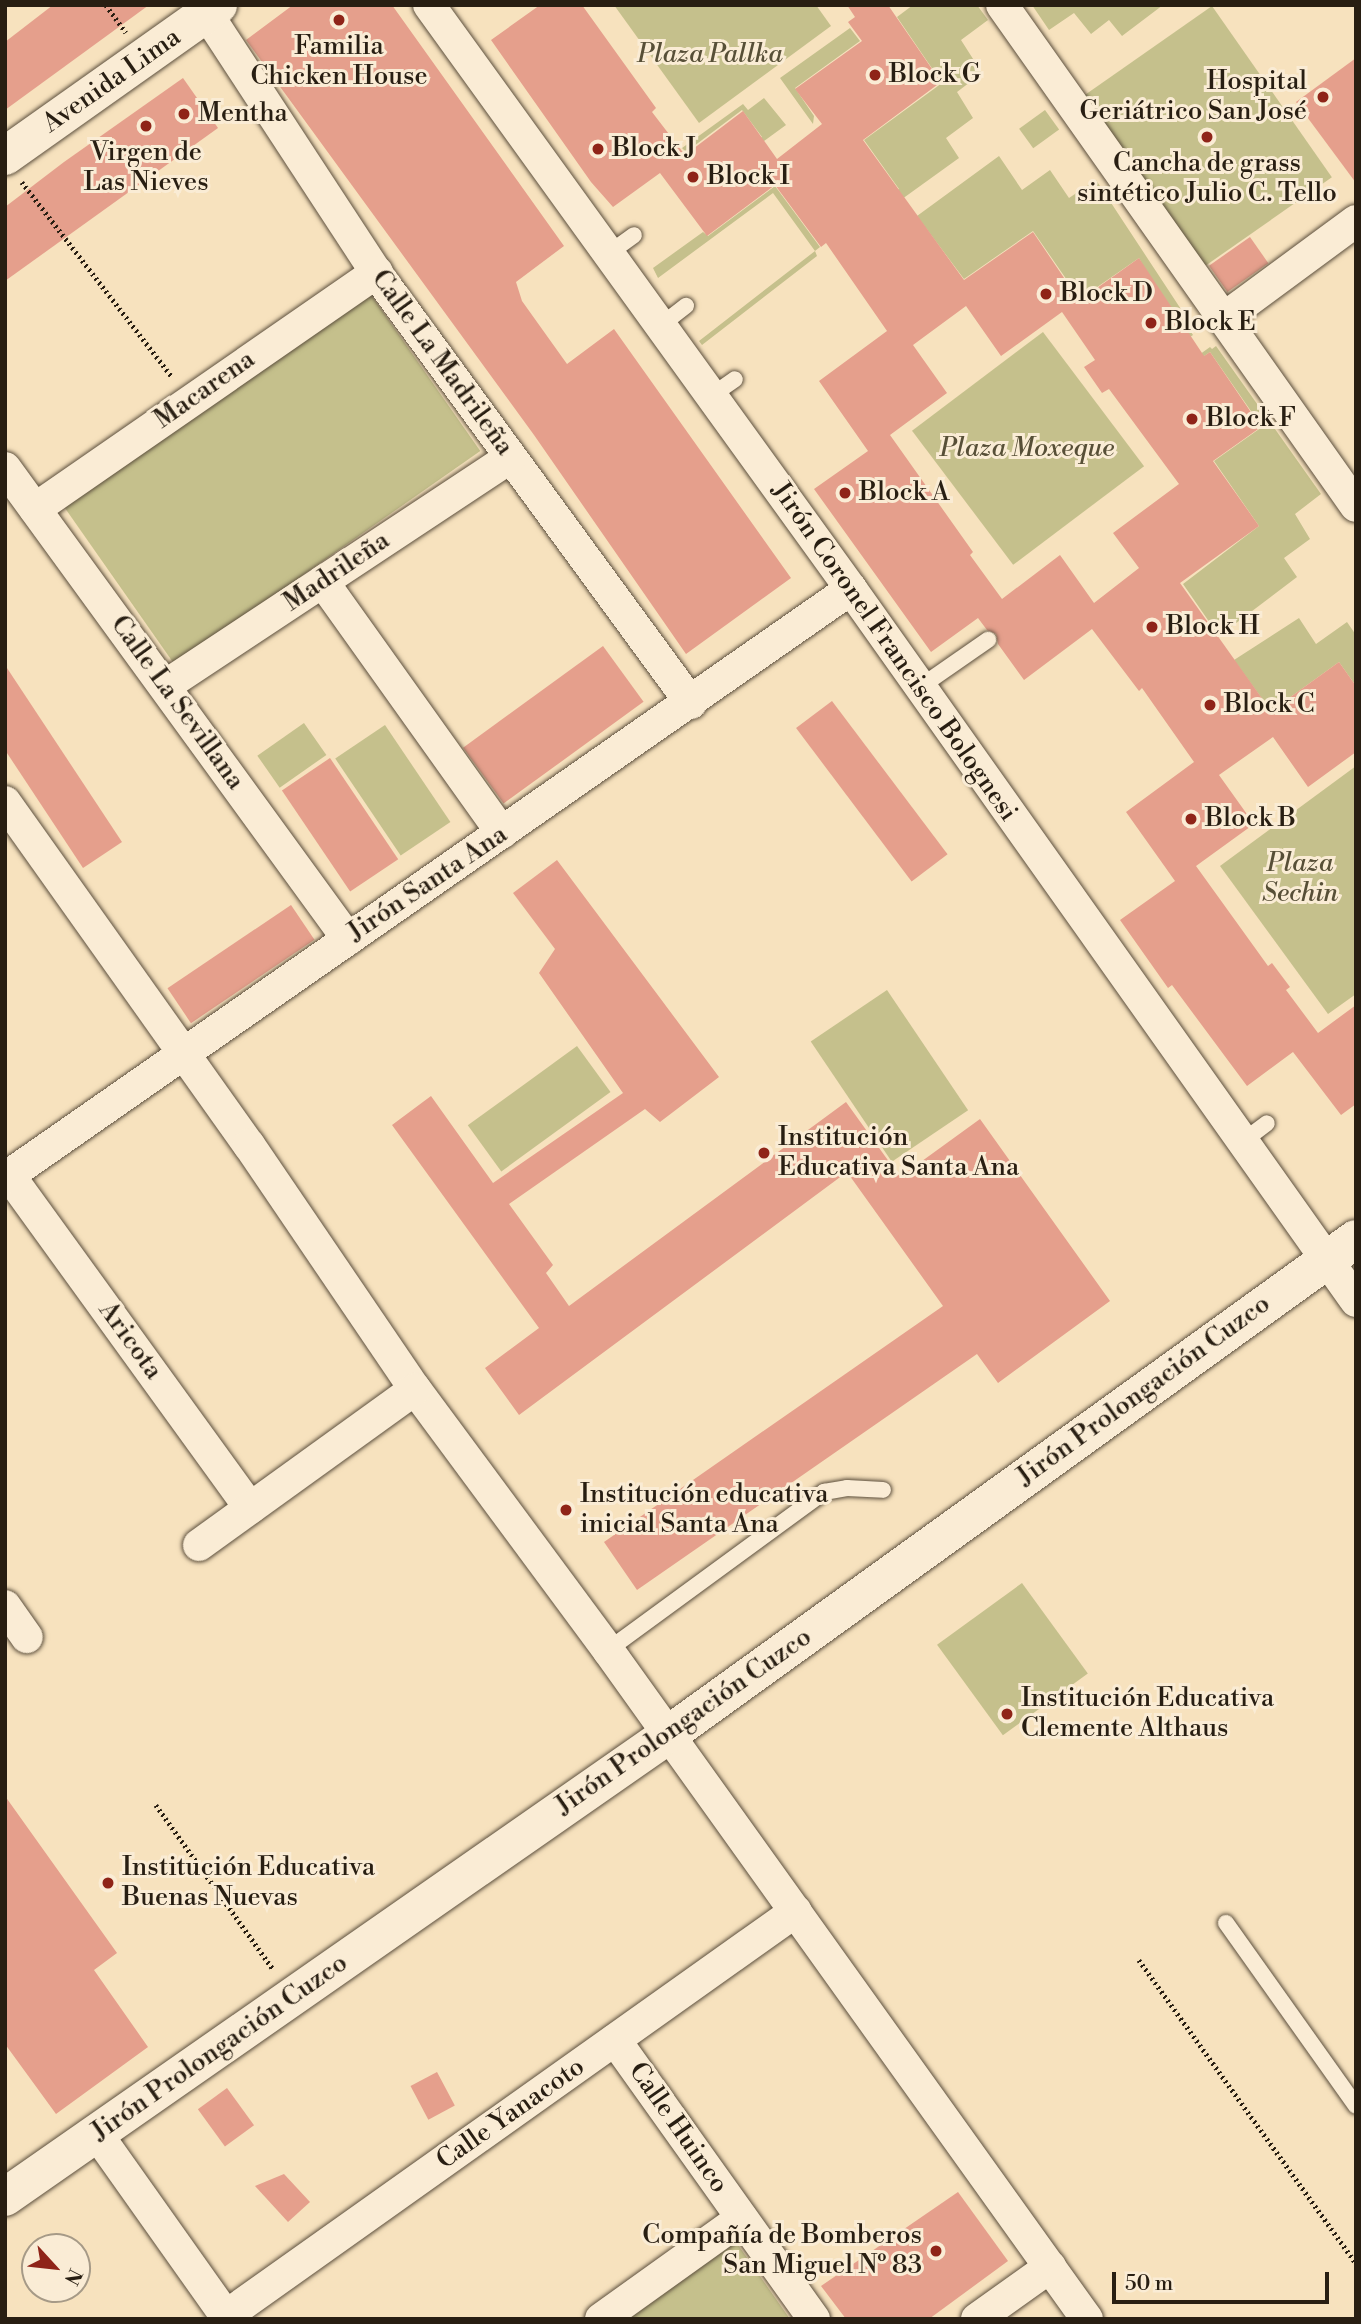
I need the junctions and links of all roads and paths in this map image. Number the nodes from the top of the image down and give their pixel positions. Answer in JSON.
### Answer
{"nodes":[{"id":1,"x":429,"y":5,"type":"edge"},
{"id":2,"x":1002,"y":5,"type":"edge"},
{"id":3,"x":213,"y":10,"type":"edge"},
{"id":4,"x":13,"y":168,"type":"edge"},
{"id":5,"x":1356,"y":221,"type":"edge"},
{"id":6,"x":634,"y":235,"type":"dead end"},
{"id":7,"x":608,"y":254,"type":"junction"},
{"id":8,"x":377,"y":272,"type":"junction"},
{"id":9,"x":686,"y":306,"type":"dead end"},
{"id":10,"x":1223,"y":319,"type":"junction"},
{"id":11,"x":660,"y":326,"type":"junction"},
{"id":12,"x":190,"y":400,"type":"junction"},
{"id":13,"x":510,"y":458,"type":"junction"},
{"id":14,"x":5,"y":468,"type":"edge"},
{"id":15,"x":1356,"y":506,"type":"edge"},
{"id":16,"x":35,"y":509,"type":"junction"},
{"id":17,"x":323,"y":582,"type":"junction"},
{"id":18,"x":851,"y":589,"type":"junction"},
{"id":19,"x":988,"y":640,"type":"dead end"},
{"id":20,"x":165,"y":686,"type":"junction"},
{"id":21,"x":920,"y":687,"type":"junction"},
{"id":22,"x":691,"y":703,"type":"junction"},
{"id":23,"x":5,"y":802,"type":"edge"},
{"id":24,"x":502,"y":833,"type":"junction"},
{"id":25,"x":348,"y":939,"type":"junction"},
{"id":26,"x":184,"y":1055,"type":"junction"},
{"id":27,"x":1267,"y":1123,"type":"dead end"},
{"id":28,"x":1242,"y":1142,"type":"junction"},
{"id":29,"x":7,"y":1177,"type":"edge"},
{"id":30,"x":1341,"y":1249,"type":"edge"},
{"id":31,"x":1356,"y":1301,"type":"edge"},
{"id":32,"x":415,"y":1390,"type":"junction"},
{"id":33,"x":883,"y":1490,"type":"dead end"},
{"id":34,"x":250,"y":1508,"type":"junction"},
{"id":35,"x":199,"y":1545,"type":"dead end"},
{"id":36,"x":5,"y":1606,"type":"edge"},
{"id":37,"x":27,"y":1637,"type":"dead end"},
{"id":38,"x":608,"y":1650,"type":"junction"},
{"id":39,"x":668,"y":1735,"type":"junction"},
{"id":40,"x":156,"y":1805,"type":"dead end"},
{"id":41,"x":796,"y":1911,"type":"junction"},
{"id":42,"x":1226,"y":1923,"type":"dead end"},
{"id":43,"x":1139,"y":1960,"type":"dead end"},
{"id":44,"x":293,"y":1997,"type":"junction"},
{"id":45,"x":615,"y":2040,"type":"junction"},
{"id":46,"x":1356,"y":2106,"type":"edge"},
{"id":47,"x":97,"y":2134,"type":"junction"},
{"id":48,"x":5,"y":2197,"type":"edge"},
{"id":49,"x":743,"y":2218,"type":"junction"},
{"id":50,"x":1356,"y":2263,"type":"edge"},
{"id":51,"x":1050,"y":2267,"type":"junction"},
{"id":52,"x":227,"y":2317,"type":"edge"},
{"id":53,"x":601,"y":2319,"type":"edge"},
{"id":54,"x":814,"y":2319,"type":"edge"},
{"id":55,"x":977,"y":2319,"type":"edge"},
{"id":56,"x":1087,"y":2319,"type":"edge"}],
"edges":[{"from":1,"to":7,"type":"street","name":"Jirón Coronel Francisco Bolognesi"},
{"from":2,"to":10,"type":"street"},
{"from":3,"to":4,"type":"street","name":"Avenida Lima"},
{"from":3,"to":8,"type":"street","name":"Calle La Madrileña"},
{"from":4,"to":12,"type":"path"},
{"from":5,"to":10,"type":"street"},
{"from":6,"to":7,"type":"lane"},
{"from":7,"to":11,"type":"street","name":"Jirón Coronel Francisco Bolognesi"},
{"from":8,"to":12,"type":"street","name":"Macarena"},
{"from":8,"to":13,"type":"street","name":"Calle La Madrileña"},
{"from":9,"to":11,"type":"lane"},
{"from":10,"to":15,"type":"street"},
{"from":11,"to":18,"type":"street","name":"Jirón Coronel Francisco Bolognesi"},
{"from":12,"to":16,"type":"street","name":"Macarena"},
{"from":13,"to":17,"type":"street","name":"Madrileña"},
{"from":13,"to":22,"type":"street","name":"Calle La Madrileña"},
{"from":14,"to":16,"type":"street","name":"Calle La Sevillana"},
{"from":16,"to":20,"type":"street","name":"Calle La Sevillana"},
{"from":17,"to":20,"type":"street","name":"Madrileña"},
{"from":17,"to":24,"type":"street"},
{"from":18,"to":21,"type":"street","name":"Jirón Coronel Francisco Bolognesi"},
{"from":18,"to":22,"type":"street","name":"Jirón Santa Ana"},
{"from":19,"to":21,"type":"lane"},
{"from":20,"to":25,"type":"street","name":"Calle La Sevillana"},
{"from":21,"to":28,"type":"street","name":"Jirón Coronel Francisco Bolognesi"},
{"from":22,"to":24,"type":"street","name":"Jirón Santa Ana"},
{"from":23,"to":26,"type":"street"},
{"from":24,"to":25,"type":"street","name":"Jirón Santa Ana"},
{"from":25,"to":26,"type":"street","name":"Jirón Santa Ana"},
{"from":26,"to":29,"type":"street","name":"Jirón Santa Ana"},
{"from":26,"to":32,"type":"street"},
{"from":27,"to":28,"type":"lane"},
{"from":28,"to":30,"type":"street","name":"Jirón Coronel Francisco Bolognesi"},
{"from":29,"to":34,"type":"street","name":"Aricota"},
{"from":30,"to":31,"type":"street","name":"Jirón Coronel Francisco Bolognesi"},
{"from":30,"to":39,"type":"street","name":"Jirón Prolongación Cuzco"},
{"from":32,"to":34,"type":"street"},
{"from":32,"to":38,"type":"street"},
{"from":33,"to":38,"type":"lane"},
{"from":34,"to":35,"type":"street"},
{"from":36,"to":37,"type":"street"},
{"from":38,"to":39,"type":"street"},
{"from":39,"to":41,"type":"street"},
{"from":39,"to":44,"type":"street","name":"Jirón Prolongación Cuzco"},
{"from":40,"to":44,"type":"path"},
{"from":41,"to":45,"type":"street","name":"Calle Yanacoto"},
{"from":41,"to":51,"type":"street"},
{"from":42,"to":46,"type":"lane"},
{"from":43,"to":50,"type":"path"},
{"from":44,"to":47,"type":"street","name":"Jirón Prolongación Cuzco"},
{"from":45,"to":49,"type":"street","name":"Calle Huinco"},
{"from":45,"to":52,"type":"street","name":"Calle Yanacoto"},
{"from":47,"to":48,"type":"street","name":"Jirón Prolongación Cuzco"},
{"from":47,"to":52,"type":"street"},
{"from":49,"to":53,"type":"street"},
{"from":49,"to":54,"type":"street","name":"Calle Huinco"},
{"from":51,"to":55,"type":"street"},
{"from":51,"to":56,"type":"street"}]}
